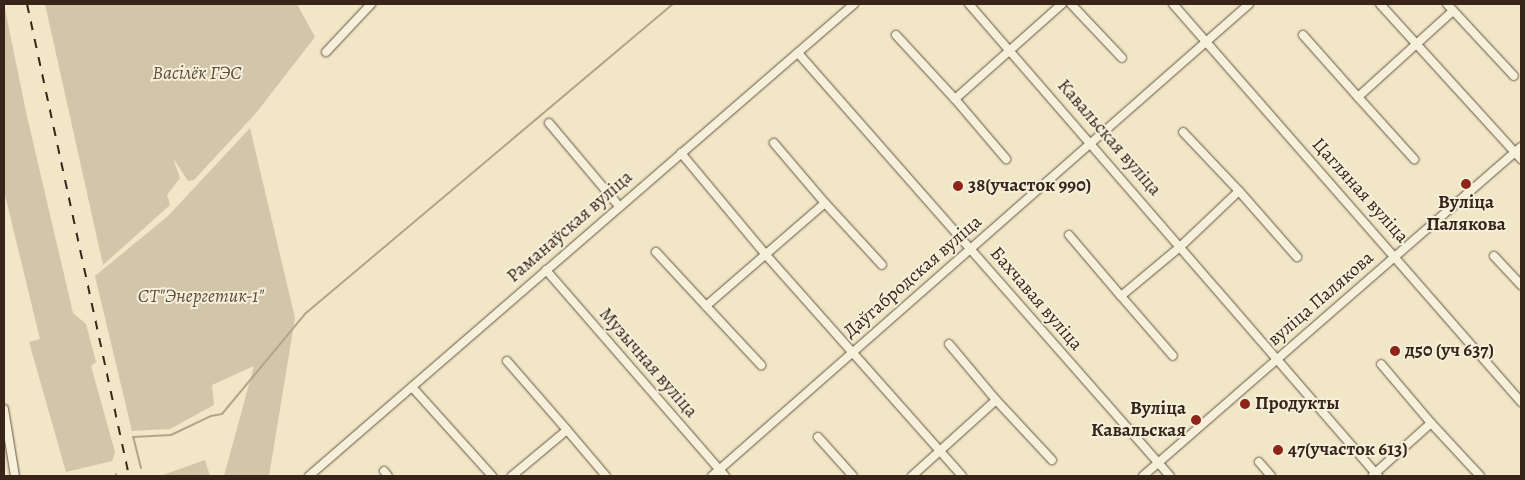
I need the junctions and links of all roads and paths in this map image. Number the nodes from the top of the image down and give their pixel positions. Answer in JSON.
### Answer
{"nodes":[{"id":1,"x":371,"y":4,"type":"edge"},
{"id":2,"x":854,"y":4,"type":"edge"},
{"id":3,"x":969,"y":4,"type":"edge"},
{"id":4,"x":1062,"y":4,"type":"edge"},
{"id":5,"x":1071,"y":4,"type":"edge"},
{"id":6,"x":1173,"y":4,"type":"edge"},
{"id":7,"x":1249,"y":4,"type":"edge"},
{"id":8,"x":1380,"y":4,"type":"edge"},
{"id":9,"x":1447,"y":4,"type":"edge"},
{"id":10,"x":1453,"y":10,"type":"junction"},
{"id":11,"x":896,"y":35,"type":"dead end"},
{"id":12,"x":1303,"y":35,"type":"dead end"},
{"id":13,"x":1206,"y":42,"type":"junction"},
{"id":14,"x":1416,"y":46,"type":"junction"},
{"id":15,"x":326,"y":52,"type":"dead end"},
{"id":16,"x":1012,"y":52,"type":"junction"},
{"id":17,"x":798,"y":53,"type":"junction"},
{"id":18,"x":1122,"y":58,"type":"dead end"},
{"id":19,"x":1514,"y":76,"type":"dead end"},
{"id":20,"x":1358,"y":97,"type":"junction"},
{"id":21,"x":955,"y":99,"type":"junction"},
{"id":22,"x":549,"y":122,"type":"dead end"},
{"id":23,"x":1183,"y":132,"type":"dead end"},
{"id":24,"x":774,"y":143,"type":"dead end"},
{"id":25,"x":1093,"y":144,"type":"junction"},
{"id":26,"x":1518,"y":149,"type":"edge"},
{"id":27,"x":681,"y":153,"type":"junction"},
{"id":28,"x":1006,"y":159,"type":"dead end"},
{"id":29,"x":1414,"y":159,"type":"dead end"},
{"id":30,"x":1521,"y":160,"type":"edge"},
{"id":31,"x":1239,"y":191,"type":"junction"},
{"id":32,"x":825,"y":203,"type":"junction"},
{"id":33,"x":619,"y":206,"type":"junction"},
{"id":34,"x":1068,"y":236,"type":"dead end"},
{"id":35,"x":1181,"y":246,"type":"junction"},
{"id":36,"x":970,"y":249,"type":"junction"},
{"id":37,"x":656,"y":252,"type":"dead end"},
{"id":38,"x":766,"y":254,"type":"junction"},
{"id":39,"x":1395,"y":255,"type":"junction"},
{"id":40,"x":1494,"y":256,"type":"dead end"},
{"id":41,"x":1297,"y":257,"type":"dead end"},
{"id":42,"x":882,"y":265,"type":"dead end"},
{"id":43,"x":546,"y":270,"type":"junction"},
{"id":44,"x":1521,"y":285,"type":"edge"},
{"id":45,"x":1121,"y":296,"type":"junction"},
{"id":46,"x":706,"y":306,"type":"junction"},
{"id":47,"x":949,"y":344,"type":"dead end"},
{"id":48,"x":852,"y":350,"type":"junction"},
{"id":49,"x":1173,"y":356,"type":"dead end"},
{"id":50,"x":1277,"y":359,"type":"junction"},
{"id":51,"x":507,"y":360,"type":"dead end"},
{"id":52,"x":1381,"y":364,"type":"dead end"},
{"id":53,"x":761,"y":365,"type":"dead end"},
{"id":54,"x":412,"y":387,"type":"junction"},
{"id":55,"x":996,"y":400,"type":"junction"},
{"id":56,"x":1521,"y":402,"type":"edge"},
{"id":57,"x":4,"y":410,"type":"edge"},
{"id":58,"x":1431,"y":423,"type":"junction"},
{"id":59,"x":567,"y":430,"type":"junction"},
{"id":60,"x":818,"y":437,"type":"dead end"},
{"id":61,"x":941,"y":452,"type":"junction"},
{"id":62,"x":1052,"y":460,"type":"dead end"},
{"id":63,"x":1259,"y":462,"type":"dead end"},
{"id":64,"x":1159,"y":463,"type":"junction"},
{"id":65,"x":722,"y":473,"type":"edge"},
{"id":66,"x":1375,"y":475,"type":"edge"},
{"id":67,"x":15,"y":476,"type":"edge"},
{"id":68,"x":309,"y":476,"type":"edge"},
{"id":69,"x":492,"y":476,"type":"edge"},
{"id":70,"x":512,"y":476,"type":"edge"},
{"id":71,"x":606,"y":476,"type":"edge"},
{"id":72,"x":712,"y":476,"type":"edge"},
{"id":73,"x":853,"y":476,"type":"edge"},
{"id":74,"x":912,"y":476,"type":"edge"},
{"id":75,"x":962,"y":476,"type":"edge"},
{"id":76,"x":1143,"y":476,"type":"edge"},
{"id":77,"x":1170,"y":476,"type":"edge"},
{"id":78,"x":1271,"y":476,"type":"edge"},
{"id":79,"x":1480,"y":476,"type":"edge"}],
"edges":[{"from":1,"to":15,"type":"street"},
{"from":2,"to":17,"type":"street","name":"Раманаўская вуліца"},
{"from":3,"to":16,"type":"street","name":"Кавальская вуліца"},
{"from":4,"to":16,"type":"street"},
{"from":5,"to":18,"type":"street"},
{"from":6,"to":13,"type":"street","name":"Цагляная вуліца"},
{"from":7,"to":13,"type":"street","name":"Даўгабродская вуліца"},
{"from":8,"to":14,"type":"street"},
{"from":9,"to":10,"type":"street"},
{"from":10,"to":14,"type":"street"},
{"from":10,"to":19,"type":"street"},
{"from":11,"to":21,"type":"street"},
{"from":12,"to":20,"type":"street"},
{"from":13,"to":25,"type":"street","name":"Даўгабродская вуліца"},
{"from":13,"to":39,"type":"street","name":"Цагляная вуліца"},
{"from":14,"to":20,"type":"street"},
{"from":14,"to":26,"type":"street"},
{"from":16,"to":21,"type":"street"},
{"from":16,"to":25,"type":"street","name":"Кавальская вуліца"},
{"from":17,"to":27,"type":"street","name":"Раманаўская вуліца"},
{"from":17,"to":36,"type":"street","name":"Бахчавая вуліца"},
{"from":20,"to":29,"type":"street"},
{"from":21,"to":28,"type":"street"},
{"from":22,"to":33,"type":"street"},
{"from":23,"to":31,"type":"street"},
{"from":24,"to":32,"type":"street"},
{"from":25,"to":35,"type":"street","name":"Кавальская вуліца"},
{"from":25,"to":36,"type":"street","name":"Даўгабродская вуліца"},
{"from":26,"to":30,"type":"street"},
{"from":26,"to":39,"type":"street","name":"вуліца Палякова"},
{"from":27,"to":33,"type":"street","name":"Раманаўская вуліца"},
{"from":27,"to":38,"type":"street"},
{"from":31,"to":35,"type":"street"},
{"from":31,"to":41,"type":"street"},
{"from":32,"to":38,"type":"street"},
{"from":32,"to":42,"type":"street"},
{"from":33,"to":43,"type":"street","name":"Раманаўская вуліца"},
{"from":34,"to":45,"type":"street"},
{"from":35,"to":45,"type":"street"},
{"from":35,"to":50,"type":"street","name":"Кавальская вуліца"},
{"from":36,"to":48,"type":"street","name":"Даўгабродская вуліца"},
{"from":36,"to":64,"type":"street","name":"Бахчавая вуліца"},
{"from":37,"to":46,"type":"street"},
{"from":38,"to":46,"type":"street"},
{"from":38,"to":48,"type":"street"},
{"from":39,"to":50,"type":"street","name":"вуліца Палякова"},
{"from":39,"to":56,"type":"street","name":"Цагляная вуліца"},
{"from":40,"to":44,"type":"street"},
{"from":43,"to":54,"type":"street","name":"Раманаўская вуліца"},
{"from":43,"to":65,"type":"street","name":"Музычная вуліца"},
{"from":45,"to":49,"type":"street"},
{"from":46,"to":53,"type":"street"},
{"from":47,"to":55,"type":"street"},
{"from":48,"to":61,"type":"street"},
{"from":48,"to":65,"type":"street","name":"Даўгабродская вуліца"},
{"from":50,"to":64,"type":"street","name":"вуліца Палякова"},
{"from":50,"to":66,"type":"street","name":"Кавальская вуліца"},
{"from":51,"to":59,"type":"street"},
{"from":52,"to":58,"type":"street"},
{"from":54,"to":68,"type":"street","name":"Раманаўская вуліца"},
{"from":54,"to":69,"type":"street"},
{"from":55,"to":61,"type":"street"},
{"from":55,"to":62,"type":"street"},
{"from":57,"to":67,"type":"street"},
{"from":58,"to":66,"type":"street","name":"Кавальская вуліца"},
{"from":58,"to":79,"type":"street"},
{"from":59,"to":70,"type":"street"},
{"from":59,"to":71,"type":"street"},
{"from":60,"to":73,"type":"street"},
{"from":61,"to":74,"type":"street"},
{"from":61,"to":75,"type":"street"},
{"from":63,"to":78,"type":"street"},
{"from":64,"to":76,"type":"street","name":"вуліца Палякова"},
{"from":64,"to":77,"type":"street","name":"Бахчавая вуліца"},
{"from":65,"to":72,"type":"street","name":"Даўгабродская вуліца"}]}
